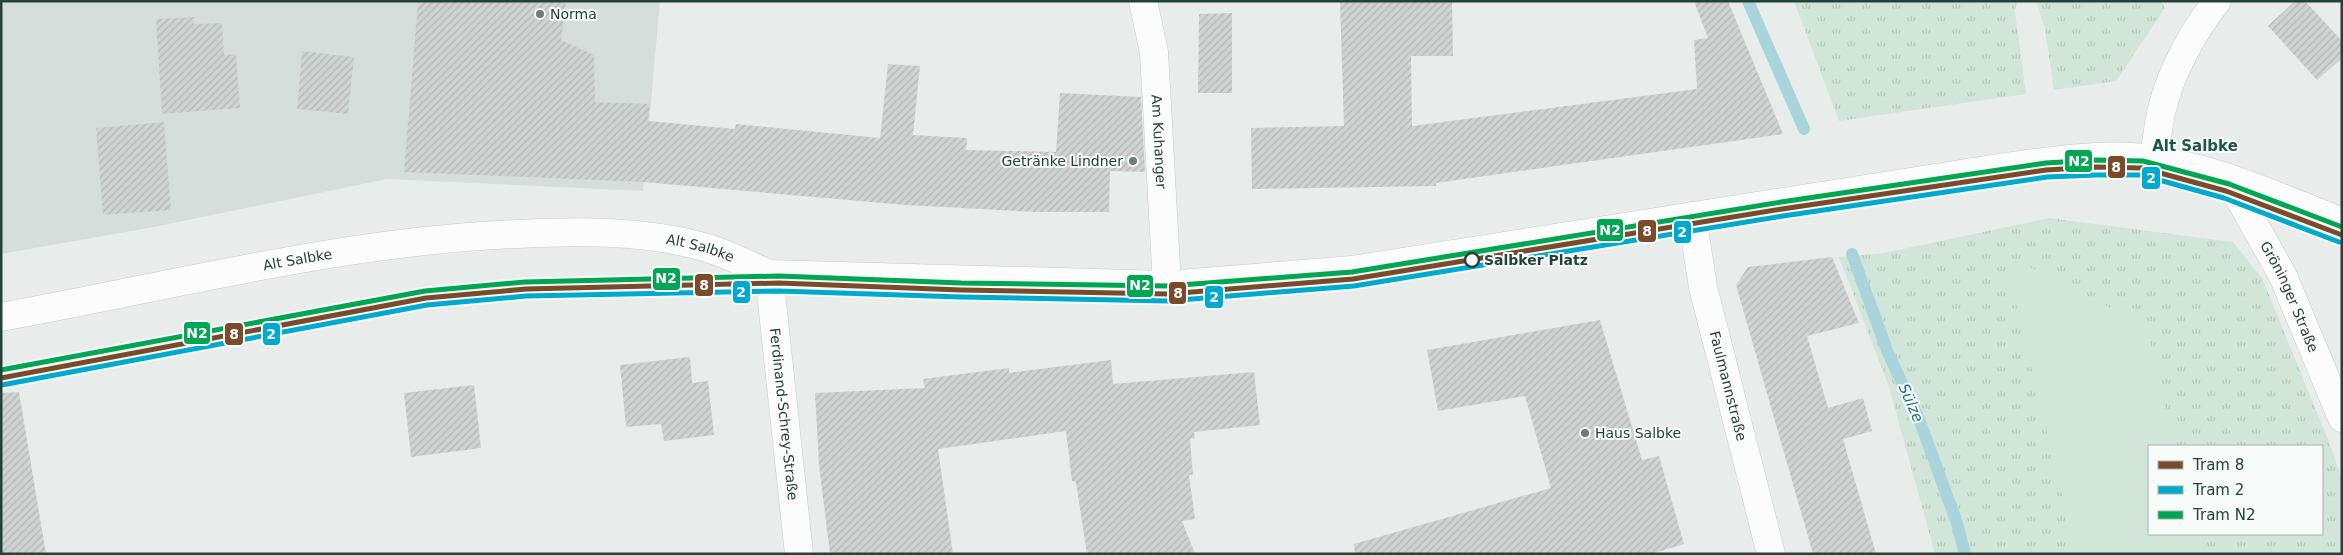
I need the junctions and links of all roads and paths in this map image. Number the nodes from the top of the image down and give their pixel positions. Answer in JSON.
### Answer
{"nodes":[{"id":1,"x":1142,"y":1,"type":"edge"},
{"id":2,"x":2207,"y":6,"type":"edge"},
{"id":3,"x":2153,"y":158,"type":"junction"},
{"id":4,"x":2228,"y":178,"type":"junction"},
{"id":5,"x":1692,"y":216,"type":"junction"},
{"id":6,"x":2342,"y":222,"type":"edge"},
{"id":7,"x":769,"y":274,"type":"junction"},
{"id":8,"x":1167,"y":285,"type":"junction"},
{"id":9,"x":1,"y":317,"type":"edge"},
{"id":10,"x":2342,"y":418,"type":"edge"},
{"id":11,"x":799,"y":554,"type":"edge"},
{"id":12,"x":1772,"y":554,"type":"edge"}],
"edges":[{"from":1,"to":8,"type":"main road","name":"Am Kuhanger"},
{"from":2,"to":3,"type":"main road"},
{"from":3,"to":4,"type":"main road","name":"Alt Salbke"},
{"from":3,"to":5,"type":"main road","name":"Alt Salbke"},
{"from":4,"to":6,"type":"main road","name":"Alt Salbke"},
{"from":4,"to":10,"type":"main road","name":"Gröninger Straße"},
{"from":5,"to":8,"type":"main road","name":"Alt Salbke"},
{"from":5,"to":12,"type":"main road","name":"Faulmannstraße"},
{"from":7,"to":8,"type":"main road","name":"Alt Salbke"},
{"from":7,"to":9,"type":"main road","name":"Alt Salbke"},
{"from":7,"to":11,"type":"main road","name":"Ferdinand-Schrey-Straße"}]}
